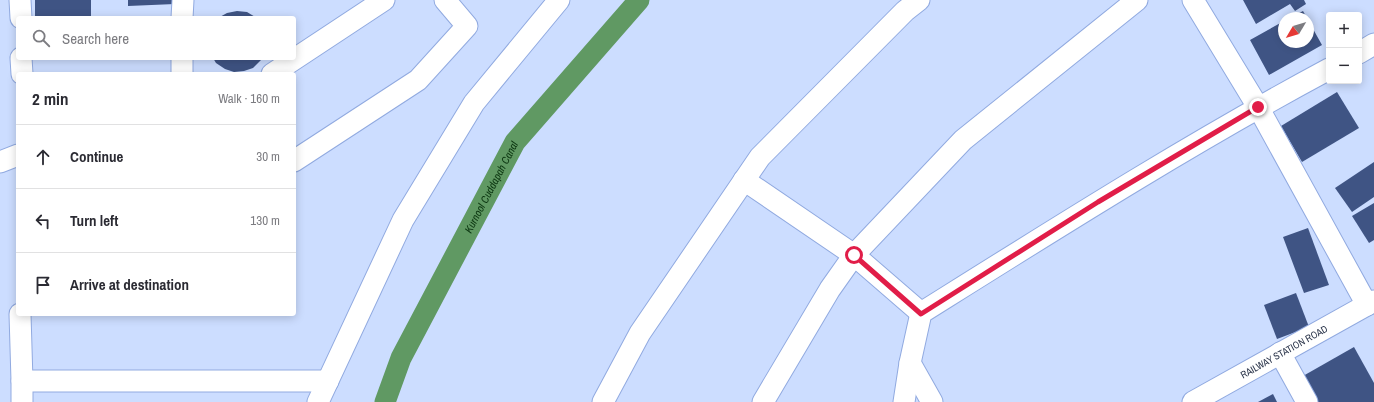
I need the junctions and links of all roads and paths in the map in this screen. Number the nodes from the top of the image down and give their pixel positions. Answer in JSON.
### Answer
{"nodes":[{"id":1,"x":20,"y":0,"type":"edge"},
{"id":2,"x":183,"y":0,"type":"edge"},
{"id":3,"x":384,"y":0,"type":"edge"},
{"id":4,"x":445,"y":0,"type":"edge"},
{"id":5,"x":559,"y":0,"type":"edge"},
{"id":6,"x":919,"y":0,"type":"edge"},
{"id":7,"x":1137,"y":0,"type":"edge"},
{"id":8,"x":1193,"y":0,"type":"edge"},
{"id":9,"x":21,"y":16,"type":"edge"},
{"id":10,"x":182,"y":16,"type":"edge"},
{"id":11,"x":1374,"y":44,"type":"edge"},
{"id":12,"x":1362,"y":51,"type":"edge"},
{"id":13,"x":296,"y":58,"type":"edge"},
{"id":14,"x":21,"y":60,"type":"edge"},
{"id":15,"x":182,"y":60,"type":"edge"},
{"id":16,"x":293,"y":60,"type":"edge"},
{"id":17,"x":1326,"y":71,"type":"edge"},
{"id":18,"x":22,"y":72,"type":"edge"},
{"id":19,"x":182,"y":72,"type":"edge"},
{"id":20,"x":275,"y":72,"type":"edge"},
{"id":21,"x":1258,"y":107,"type":"junction"},
{"id":22,"x":16,"y":156,"type":"edge"},
{"id":23,"x":296,"y":160,"type":"edge"},
{"id":24,"x":0,"y":162,"type":"edge"},
{"id":25,"x":744,"y":180,"type":"junction"},
{"id":26,"x":854,"y":255,"type":"junction"},
{"id":27,"x":1371,"y":303,"type":"edge"},
{"id":28,"x":921,"y":314,"type":"junction"},
{"id":29,"x":20,"y":316,"type":"edge"},
{"id":30,"x":1280,"y":354,"type":"junction"},
{"id":31,"x":910,"y":363,"type":"junction"},
{"id":32,"x":22,"y":381,"type":"junction"},
{"id":33,"x":328,"y":381,"type":"junction"},
{"id":34,"x":22,"y":402,"type":"edge"},
{"id":35,"x":318,"y":402,"type":"edge"},
{"id":36,"x":603,"y":402,"type":"edge"},
{"id":37,"x":763,"y":402,"type":"edge"},
{"id":38,"x":904,"y":402,"type":"edge"},
{"id":39,"x":932,"y":402,"type":"edge"},
{"id":40,"x":1193,"y":402,"type":"edge"},
{"id":41,"x":1307,"y":402,"type":"edge"}],
"edges":[{"from":1,"to":9,"type":"street"},
{"from":2,"to":10,"type":"street"},
{"from":3,"to":13,"type":"street"},
{"from":4,"to":23,"type":"street"},
{"from":5,"to":33,"type":"street"},
{"from":6,"to":25,"type":"street"},
{"from":7,"to":26,"type":"street"},
{"from":8,"to":21,"type":"street"},
{"from":11,"to":12,"type":"street"},
{"from":14,"to":18,"type":"street"},
{"from":15,"to":19,"type":"street"},
{"from":16,"to":20,"type":"street"},
{"from":17,"to":21,"type":"street"},
{"from":21,"to":27,"type":"street"},
{"from":21,"to":28,"type":"street"},
{"from":22,"to":24,"type":"street"},
{"from":25,"to":26,"type":"street"},
{"from":25,"to":36,"type":"street"},
{"from":26,"to":28,"type":"street"},
{"from":26,"to":37,"type":"street"},
{"from":27,"to":30,"type":"street","name":"RAILWAY STATION ROAD"},
{"from":28,"to":31,"type":"street"},
{"from":29,"to":32,"type":"street"},
{"from":30,"to":40,"type":"street","name":"RAILWAY STATION ROAD"},
{"from":30,"to":41,"type":"street"},
{"from":31,"to":38,"type":"street"},
{"from":31,"to":39,"type":"street"},
{"from":32,"to":33,"type":"street"},
{"from":32,"to":34,"type":"street"},
{"from":33,"to":35,"type":"street"}]}
